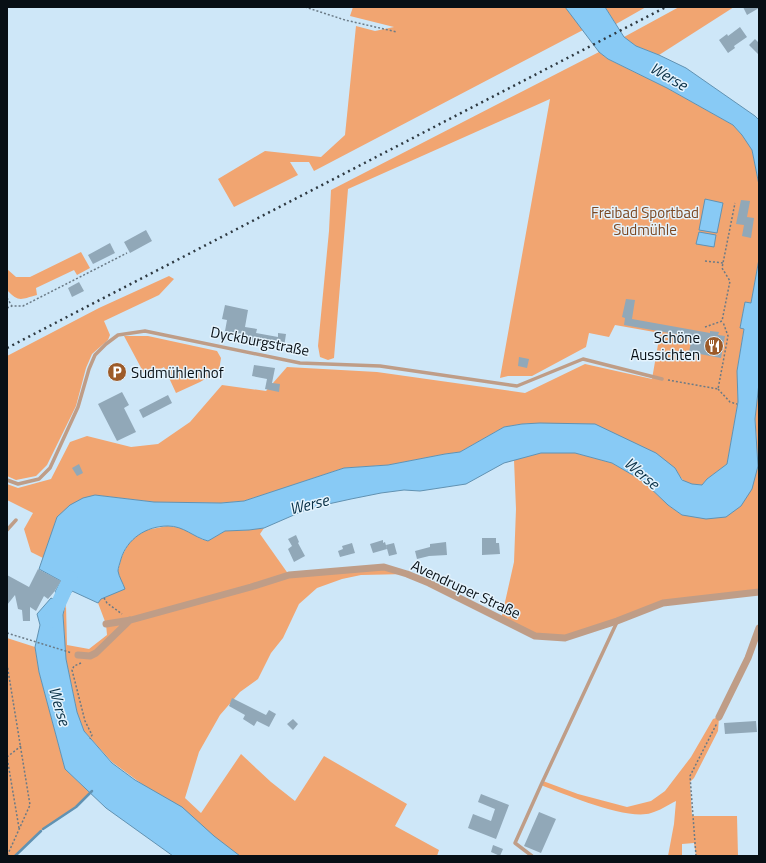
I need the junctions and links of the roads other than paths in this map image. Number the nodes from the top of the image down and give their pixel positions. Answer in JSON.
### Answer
{"nodes":[{"id":1,"x":662,"y":379,"type":"road end"},
{"id":2,"x":7,"y":480,"type":"edge"},
{"id":3,"x":16,"y":520,"type":"dead end"},
{"id":4,"x":7,"y":530,"type":"edge"},
{"id":5,"x":759,"y":592,"type":"edge"},
{"id":6,"x":130,"y":620,"type":"junction"},
{"id":7,"x":617,"y":620,"type":"junction"},
{"id":8,"x":106,"y":624,"type":"dead end"},
{"id":9,"x":759,"y":628,"type":"edge"},
{"id":10,"x":78,"y":655,"type":"road end"},
{"id":11,"x":719,"y":718,"type":"road end"},
{"id":12,"x":532,"y":856,"type":"edge"}],
"edges":[{"from":1,"to":2,"type":"lane","name":"Dyckburgstraße"},
{"from":3,"to":4,"type":"lane"},
{"from":5,"to":7,"type":"street","name":"Avendruper Straße"},
{"from":6,"to":7,"type":"street","name":"Avendruper Straße"},
{"from":6,"to":8,"type":"street"},
{"from":6,"to":10,"type":"street","name":"Avendruper Straße"},
{"from":7,"to":12,"type":"lane"},
{"from":9,"to":11,"type":"street"}]}
